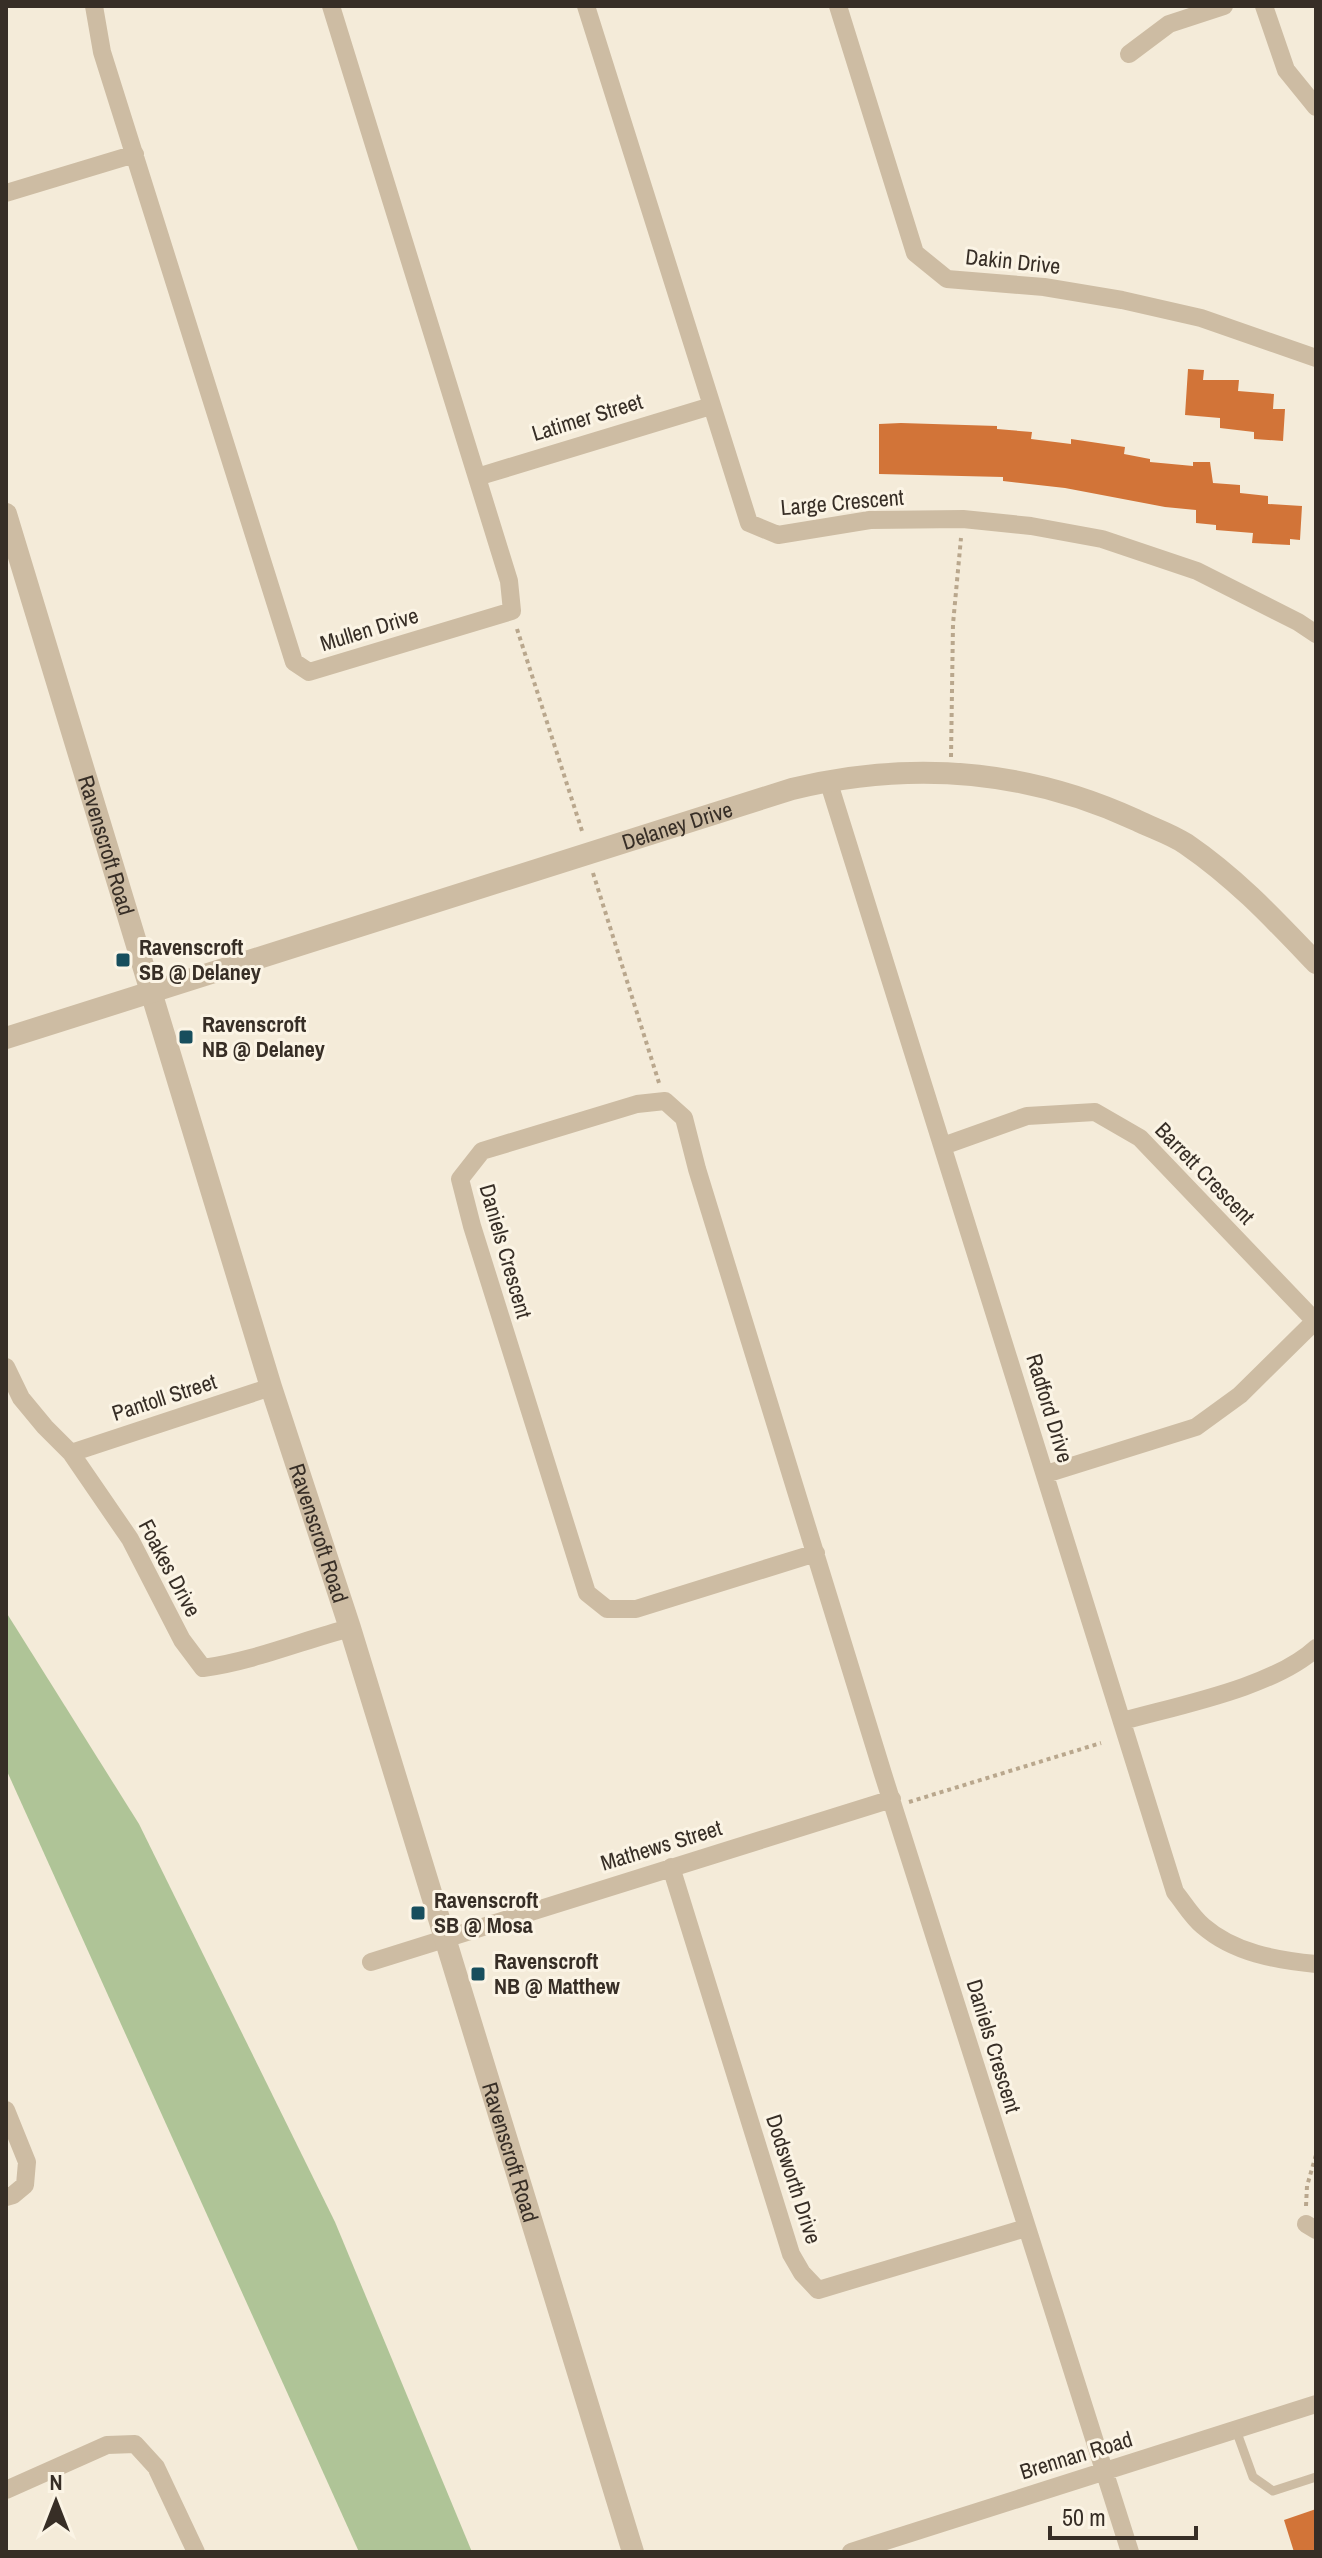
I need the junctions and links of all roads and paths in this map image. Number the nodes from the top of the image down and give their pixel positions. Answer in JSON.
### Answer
{"nodes":[{"id":1,"x":94,"y":6,"type":"edge"},
{"id":2,"x":331,"y":6,"type":"edge"},
{"id":3,"x":586,"y":6,"type":"edge"},
{"id":4,"x":838,"y":6,"type":"edge"},
{"id":5,"x":1224,"y":6,"type":"edge"},
{"id":6,"x":1264,"y":6,"type":"edge"},
{"id":7,"x":1129,"y":54,"type":"dead end"},
{"id":8,"x":1316,"y":107,"type":"edge"},
{"id":9,"x":135,"y":154,"type":"junction"},
{"id":10,"x":6,"y":193,"type":"edge"},
{"id":11,"x":1316,"y":358,"type":"edge"},
{"id":12,"x":711,"y":406,"type":"junction"},
{"id":13,"x":477,"y":477,"type":"junction"},
{"id":14,"x":6,"y":514,"type":"edge"},
{"id":15,"x":963,"y":519,"type":"junction"},
{"id":16,"x":1316,"y":634,"type":"edge"},
{"id":17,"x":951,"y":771,"type":"junction"},
{"id":18,"x":828,"y":780,"type":"junction"},
{"id":19,"x":1316,"y":963,"type":"edge"},
{"id":20,"x":150,"y":992,"type":"junction"},
{"id":21,"x":6,"y":1038,"type":"edge"},
{"id":22,"x":943,"y":1146,"type":"junction"},
{"id":23,"x":1316,"y":1321,"type":"edge"},
{"id":24,"x":6,"y":1367,"type":"edge"},
{"id":25,"x":271,"y":1387,"type":"junction"},
{"id":26,"x":71,"y":1453,"type":"junction"},
{"id":27,"x":1046,"y":1474,"type":"junction"},
{"id":28,"x":816,"y":1553,"type":"junction"},
{"id":29,"x":350,"y":1628,"type":"junction"},
{"id":30,"x":1316,"y":1648,"type":"edge"},
{"id":31,"x":1123,"y":1721,"type":"junction"},
{"id":32,"x":1101,"y":1743,"type":"dead end"},
{"id":33,"x":892,"y":1799,"type":"junction"},
{"id":34,"x":671,"y":1867,"type":"junction"},
{"id":35,"x":444,"y":1938,"type":"junction"},
{"id":36,"x":371,"y":1962,"type":"dead end"},
{"id":37,"x":1316,"y":1964,"type":"edge"},
{"id":38,"x":6,"y":2110,"type":"edge"},
{"id":39,"x":1316,"y":2155,"type":"edge"},
{"id":40,"x":6,"y":2197,"type":"edge"},
{"id":41,"x":1311,"y":2227,"type":"edge"},
{"id":42,"x":1026,"y":2228,"type":"junction"},
{"id":43,"x":1316,"y":2404,"type":"edge"},
{"id":44,"x":1236,"y":2430,"type":"junction"},
{"id":45,"x":1106,"y":2471,"type":"junction"},
{"id":46,"x":1316,"y":2477,"type":"edge"},
{"id":47,"x":6,"y":2490,"type":"edge"},
{"id":48,"x":196,"y":2552,"type":"edge"},
{"id":49,"x":633,"y":2552,"type":"edge"},
{"id":50,"x":851,"y":2552,"type":"edge"},
{"id":51,"x":1130,"y":2552,"type":"edge"}],
"edges":[{"from":1,"to":9,"type":"street","name":"Mullen Drive"},
{"from":2,"to":13,"type":"street","name":"Mullen Drive"},
{"from":3,"to":12,"type":"street","name":"Large Crescent"},
{"from":4,"to":11,"type":"street","name":"Dakin Drive"},
{"from":5,"to":7,"type":"street"},
{"from":6,"to":8,"type":"street"},
{"from":9,"to":10,"type":"street"},
{"from":9,"to":13,"type":"street","name":"Mullen Drive"},
{"from":12,"to":13,"type":"street","name":"Latimer Street"},
{"from":12,"to":15,"type":"street","name":"Large Crescent"},
{"from":14,"to":20,"type":"street","name":"Ravenscroft Road"},
{"from":15,"to":16,"type":"street","name":"Large Crescent"},
{"from":15,"to":17,"type":"path"},
{"from":17,"to":18,"type":"street","name":"Delaney Drive"},
{"from":17,"to":19,"type":"street","name":"Delaney Drive"},
{"from":18,"to":20,"type":"street","name":"Delaney Drive"},
{"from":18,"to":22,"type":"street","name":"Radford Drive"},
{"from":20,"to":21,"type":"street","name":"Delaney Drive"},
{"from":20,"to":25,"type":"street","name":"Ravenscroft Road"},
{"from":22,"to":23,"type":"street","name":"Barrett Crescent"},
{"from":22,"to":27,"type":"street","name":"Radford Drive"},
{"from":23,"to":27,"type":"street"},
{"from":24,"to":26,"type":"street","name":"Foakes Drive"},
{"from":25,"to":26,"type":"street","name":"Pantoll Street"},
{"from":25,"to":29,"type":"street","name":"Ravenscroft Road"},
{"from":26,"to":29,"type":"street","name":"Foakes Drive"},
{"from":27,"to":31,"type":"street","name":"Radford Drive"},
{"from":28,"to":28,"type":"street","name":"Daniels Crescent"},
{"from":28,"to":33,"type":"street","name":"Daniels Crescent"},
{"from":29,"to":35,"type":"street","name":"Ravenscroft Road"},
{"from":30,"to":31,"type":"street"},
{"from":31,"to":37,"type":"street","name":"Radford Drive"},
{"from":32,"to":33,"type":"path"},
{"from":33,"to":34,"type":"street","name":"Mathews Street"},
{"from":33,"to":42,"type":"street","name":"Daniels Crescent"},
{"from":34,"to":35,"type":"street","name":"Mathews Street"},
{"from":34,"to":42,"type":"street","name":"Dodsworth Drive"},
{"from":35,"to":36,"type":"street","name":"Mathews Street"},
{"from":35,"to":49,"type":"street","name":"Ravenscroft Road"},
{"from":38,"to":40,"type":"street"},
{"from":39,"to":41,"type":"path"},
{"from":42,"to":45,"type":"street","name":"Daniels Crescent"},
{"from":43,"to":44,"type":"street","name":"Brennan Road"},
{"from":44,"to":45,"type":"street","name":"Brennan Road"},
{"from":44,"to":46,"type":"lane"},
{"from":45,"to":50,"type":"street","name":"Brennan Road"},
{"from":45,"to":51,"type":"street","name":"Daniels Crescent"},
{"from":47,"to":48,"type":"street"}]}
